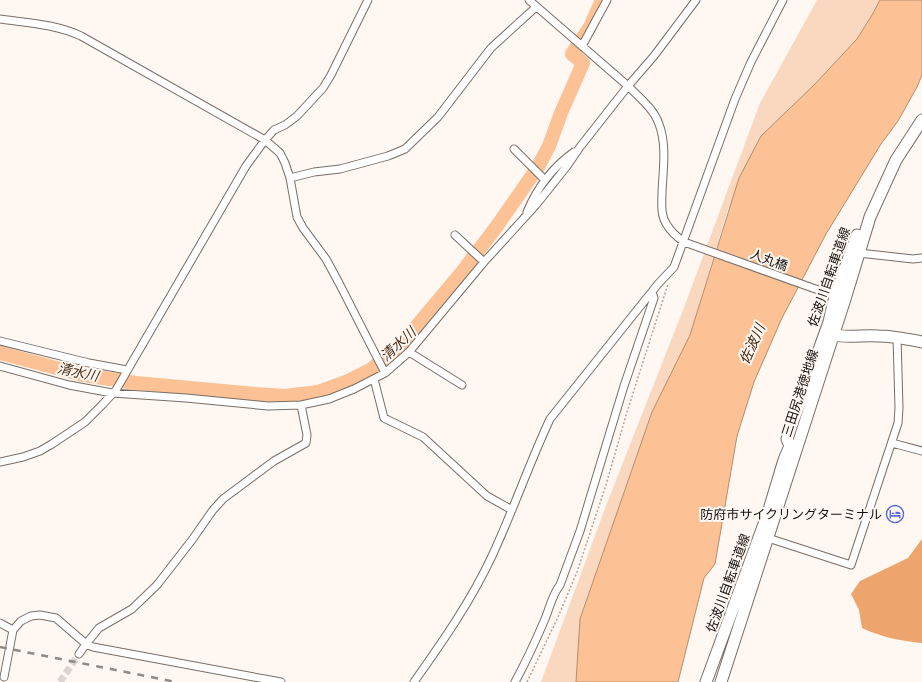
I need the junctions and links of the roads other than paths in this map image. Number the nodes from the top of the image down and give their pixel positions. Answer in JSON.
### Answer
{"nodes":[{"id":1,"x":368,"y":0,"type":"edge"},
{"id":2,"x":529,"y":0,"type":"edge"},
{"id":3,"x":607,"y":0,"type":"edge"},
{"id":4,"x":696,"y":0,"type":"edge"},
{"id":5,"x":783,"y":0,"type":"edge"},
{"id":6,"x":536,"y":7,"type":"junction"},
{"id":7,"x":0,"y":19,"type":"edge"},
{"id":8,"x":582,"y":46,"type":"junction"},
{"id":9,"x":628,"y":86,"type":"junction"},
{"id":10,"x":922,"y":120,"type":"edge"},
{"id":11,"x":265,"y":140,"type":"junction"},
{"id":12,"x":580,"y":146,"type":"junction"},
{"id":13,"x":514,"y":149,"type":"dead end"},
{"id":14,"x":290,"y":178,"type":"junction"},
{"id":15,"x":545,"y":180,"type":"junction"},
{"id":16,"x":525,"y":217,"type":"junction"},
{"id":17,"x":867,"y":219,"type":"junction"},
{"id":18,"x":455,"y":235,"type":"dead end"},
{"id":19,"x":684,"y":242,"type":"junction"},
{"id":20,"x":859,"y":253,"type":"junction"},
{"id":21,"x":922,"y":258,"type":"edge"},
{"id":22,"x":484,"y":262,"type":"junction"},
{"id":23,"x":652,"y":292,"type":"junction"},
{"id":24,"x":832,"y":295,"type":"junction"},
{"id":25,"x":834,"y":335,"type":"junction"},
{"id":26,"x":897,"y":337,"type":"junction"},
{"id":27,"x":0,"y":341,"type":"edge"},
{"id":28,"x":922,"y":342,"type":"edge"},
{"id":29,"x":409,"y":352,"type":"junction"},
{"id":30,"x":0,"y":366,"type":"edge"},
{"id":31,"x":384,"y":371,"type":"junction"},
{"id":32,"x":125,"y":372,"type":"junction"},
{"id":33,"x":374,"y":379,"type":"junction"},
{"id":34,"x":462,"y":385,"type":"dead end"},
{"id":35,"x":114,"y":391,"type":"junction"},
{"id":36,"x":301,"y":405,"type":"junction"},
{"id":37,"x":892,"y":443,"type":"junction"},
{"id":38,"x":793,"y":448,"type":"junction"},
{"id":39,"x":922,"y":451,"type":"edge"},
{"id":40,"x":0,"y":462,"type":"edge"},
{"id":41,"x":512,"y":510,"type":"junction"},
{"id":42,"x":768,"y":538,"type":"junction"},
{"id":43,"x":0,"y":623,"type":"edge"},
{"id":44,"x":13,"y":630,"type":"junction"},
{"id":45,"x":86,"y":644,"type":"junction"},
{"id":46,"x":79,"y":654,"type":"tunnel mouth"},
{"id":47,"x":4,"y":677,"type":"dead end"},
{"id":48,"x":281,"y":682,"type":"edge"},
{"id":49,"x":414,"y":682,"type":"edge"},
{"id":50,"x":515,"y":682,"type":"edge"},
{"id":51,"x":706,"y":682,"type":"edge"},
{"id":52,"x":722,"y":682,"type":"edge"}],
"edges":[{"from":1,"to":11,"type":"street"},
{"from":2,"to":6,"type":"street"},
{"from":3,"to":8,"type":"street"},
{"from":4,"to":9,"type":"street"},
{"from":5,"to":19,"type":"street"},
{"from":6,"to":8,"type":"street"},
{"from":6,"to":14,"type":"street"},
{"from":7,"to":11,"type":"street"},
{"from":8,"to":9,"type":"street"},
{"from":9,"to":12,"type":"street"},
{"from":9,"to":19,"type":"street"},
{"from":10,"to":17,"type":"main road","name":"三田尻港徳地線"},
{"from":11,"to":14,"type":"street"},
{"from":11,"to":32,"type":"street"},
{"from":12,"to":15,"type":"street"},
{"from":12,"to":16,"type":"street"},
{"from":13,"to":15,"type":"street"},
{"from":14,"to":31,"type":"street"},
{"from":15,"to":16,"type":"street"},
{"from":16,"to":22,"type":"street"},
{"from":17,"to":20,"type":"main road","name":"三田尻港徳地線"},
{"from":17,"to":24,"type":"main road","name":"佐波川自転車道線"},
{"from":18,"to":22,"type":"street"},
{"from":19,"to":23,"type":"street"},
{"from":19,"to":24,"type":"street","name":"人丸橋"},
{"from":20,"to":21,"type":"street"},
{"from":20,"to":25,"type":"main road","name":"三田尻港徳地線"},
{"from":22,"to":29,"type":"street"},
{"from":23,"to":41,"type":"street"},
{"from":23,"to":50,"type":"street"},
{"from":24,"to":38,"type":"main road","name":"佐波川自転車道線"},
{"from":25,"to":26,"type":"main road"},
{"from":25,"to":38,"type":"main road","name":"三田尻港徳地線"},
{"from":26,"to":28,"type":"main road"},
{"from":26,"to":37,"type":"street"},
{"from":27,"to":32,"type":"street"},
{"from":29,"to":31,"type":"street"},
{"from":29,"to":34,"type":"street"},
{"from":30,"to":35,"type":"street"},
{"from":31,"to":33,"type":"street"},
{"from":32,"to":35,"type":"street"},
{"from":33,"to":36,"type":"street"},
{"from":33,"to":41,"type":"street"},
{"from":35,"to":36,"type":"street"},
{"from":35,"to":40,"type":"street"},
{"from":36,"to":45,"type":"street"},
{"from":37,"to":39,"type":"street"},
{"from":37,"to":42,"type":"street"},
{"from":38,"to":42,"type":"main road","name":"三田尻港徳地線"},
{"from":38,"to":51,"type":"main road","name":"佐波川自転車道線"},
{"from":41,"to":49,"type":"street"},
{"from":42,"to":52,"type":"main road","name":"三田尻港徳地線"},
{"from":43,"to":44,"type":"street"},
{"from":44,"to":45,"type":"street"},
{"from":44,"to":47,"type":"street"},
{"from":45,"to":46,"type":"street"},
{"from":45,"to":48,"type":"street"}]}
